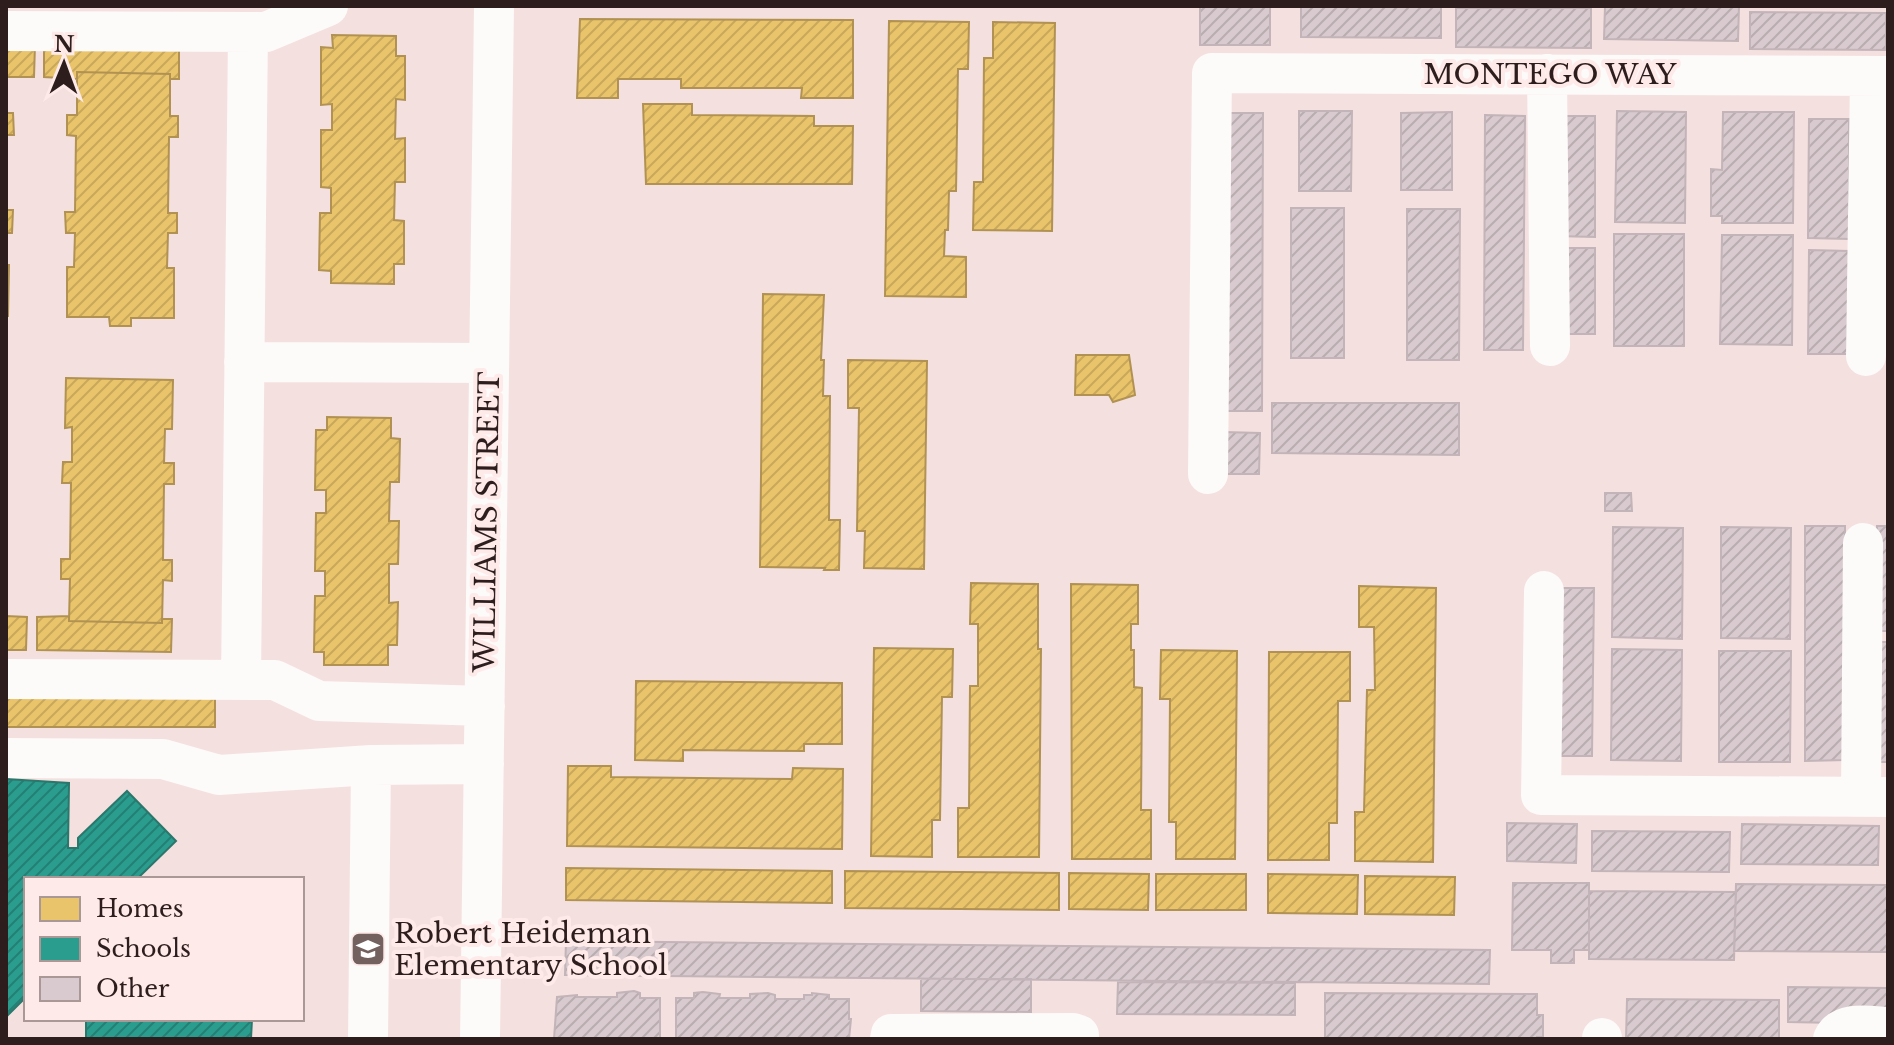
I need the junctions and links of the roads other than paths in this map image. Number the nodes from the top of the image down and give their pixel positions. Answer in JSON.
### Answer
{"nodes":[{"id":1,"x":328,"y":6,"type":"edge"},
{"id":2,"x":494,"y":6,"type":"edge"},
{"id":3,"x":6,"y":31,"type":"edge"},
{"id":4,"x":248,"y":32,"type":"junction"},
{"id":5,"x":1547,"y":74,"type":"junction"},
{"id":6,"x":1879,"y":76,"type":"edge"},
{"id":7,"x":1550,"y":346,"type":"dead end"},
{"id":8,"x":1866,"y":356,"type":"dead end"},
{"id":9,"x":244,"y":362,"type":"junction"},
{"id":10,"x":489,"y":363,"type":"junction"},
{"id":11,"x":1208,"y":474,"type":"dead end"},
{"id":12,"x":1863,"y":543,"type":"dead end"},
{"id":13,"x":1544,"y":591,"type":"dead end"},
{"id":14,"x":6,"y":679,"type":"edge"},
{"id":15,"x":241,"y":680,"type":"junction"},
{"id":16,"x":485,"y":706,"type":"junction"},
{"id":17,"x":6,"y":758,"type":"edge"},
{"id":18,"x":484,"y":764,"type":"junction"},
{"id":19,"x":371,"y":765,"type":"junction"},
{"id":20,"x":1874,"y":797,"type":"edge"},
{"id":21,"x":1888,"y":1027,"type":"edge"},
{"id":22,"x":368,"y":1039,"type":"edge"},
{"id":23,"x":480,"y":1039,"type":"edge"},
{"id":24,"x":890,"y":1039,"type":"edge"},
{"id":25,"x":1079,"y":1039,"type":"edge"},
{"id":26,"x":1833,"y":1039,"type":"edge"}],
"edges":[{"from":1,"to":4,"type":"street"},
{"from":2,"to":10,"type":"street","name":"WILLIAMS STREET"},
{"from":3,"to":4,"type":"street"},
{"from":4,"to":9,"type":"street"},
{"from":5,"to":6,"type":"street","name":"MONTEGO WAY"},
{"from":5,"to":7,"type":"street"},
{"from":5,"to":11,"type":"street","name":"MONTEGO WAY"},
{"from":6,"to":8,"type":"street"},
{"from":9,"to":10,"type":"street"},
{"from":9,"to":15,"type":"street"},
{"from":10,"to":16,"type":"street","name":"WILLIAMS STREET"},
{"from":12,"to":20,"type":"street"},
{"from":13,"to":20,"type":"street"},
{"from":14,"to":15,"type":"street"},
{"from":15,"to":16,"type":"street"},
{"from":16,"to":18,"type":"street","name":"WILLIAMS STREET"},
{"from":17,"to":19,"type":"street"},
{"from":18,"to":19,"type":"street"},
{"from":18,"to":23,"type":"street","name":"WILLIAMS STREET"},
{"from":19,"to":22,"type":"street"},
{"from":21,"to":26,"type":"street"},
{"from":24,"to":25,"type":"street"}]}
